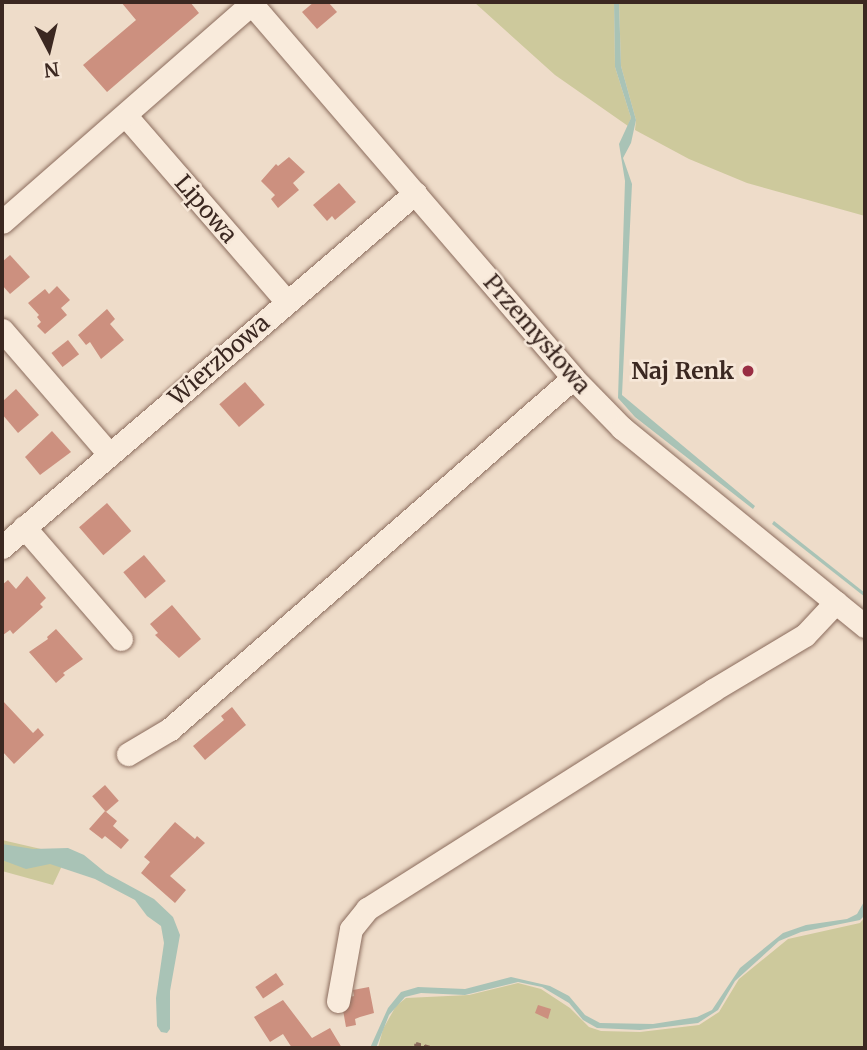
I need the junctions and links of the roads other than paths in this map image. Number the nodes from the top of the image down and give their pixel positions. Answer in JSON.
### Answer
{"nodes":[{"id":1,"x":250,"y":3,"type":"edge"},
{"id":2,"x":126,"y":116,"type":"junction"},
{"id":3,"x":415,"y":193,"type":"junction"},
{"id":4,"x":2,"y":222,"type":"edge"},
{"id":5,"x":287,"y":302,"type":"junction"},
{"id":6,"x":2,"y":330,"type":"edge"},
{"id":7,"x":573,"y":378,"type":"junction"},
{"id":8,"x":109,"y":454,"type":"junction"},
{"id":9,"x":24,"y":527,"type":"junction"},
{"id":10,"x":2,"y":547,"type":"edge"},
{"id":11,"x":836,"y":602,"type":"junction"},
{"id":12,"x":865,"y":626,"type":"edge"},
{"id":13,"x":121,"y":639,"type":"dead end"},
{"id":14,"x":128,"y":754,"type":"dead end"},
{"id":15,"x":338,"y":1001,"type":"dead end"}],
"edges":[{"from":1,"to":2,"type":"street"},
{"from":1,"to":3,"type":"street","name":"Przemysłowa"},
{"from":2,"to":4,"type":"street"},
{"from":2,"to":5,"type":"street","name":"Lipowa"},
{"from":3,"to":5,"type":"street","name":"Wierzbowa"},
{"from":3,"to":7,"type":"street","name":"Przemysłowa"},
{"from":5,"to":8,"type":"street","name":"Wierzbowa"},
{"from":6,"to":8,"type":"street"},
{"from":7,"to":11,"type":"street","name":"Przemysłowa"},
{"from":7,"to":14,"type":"street"},
{"from":8,"to":9,"type":"street","name":"Wierzbowa"},
{"from":9,"to":10,"type":"street","name":"Wierzbowa"},
{"from":9,"to":13,"type":"street"},
{"from":11,"to":12,"type":"street","name":"Przemysłowa"},
{"from":11,"to":15,"type":"street"}]}
